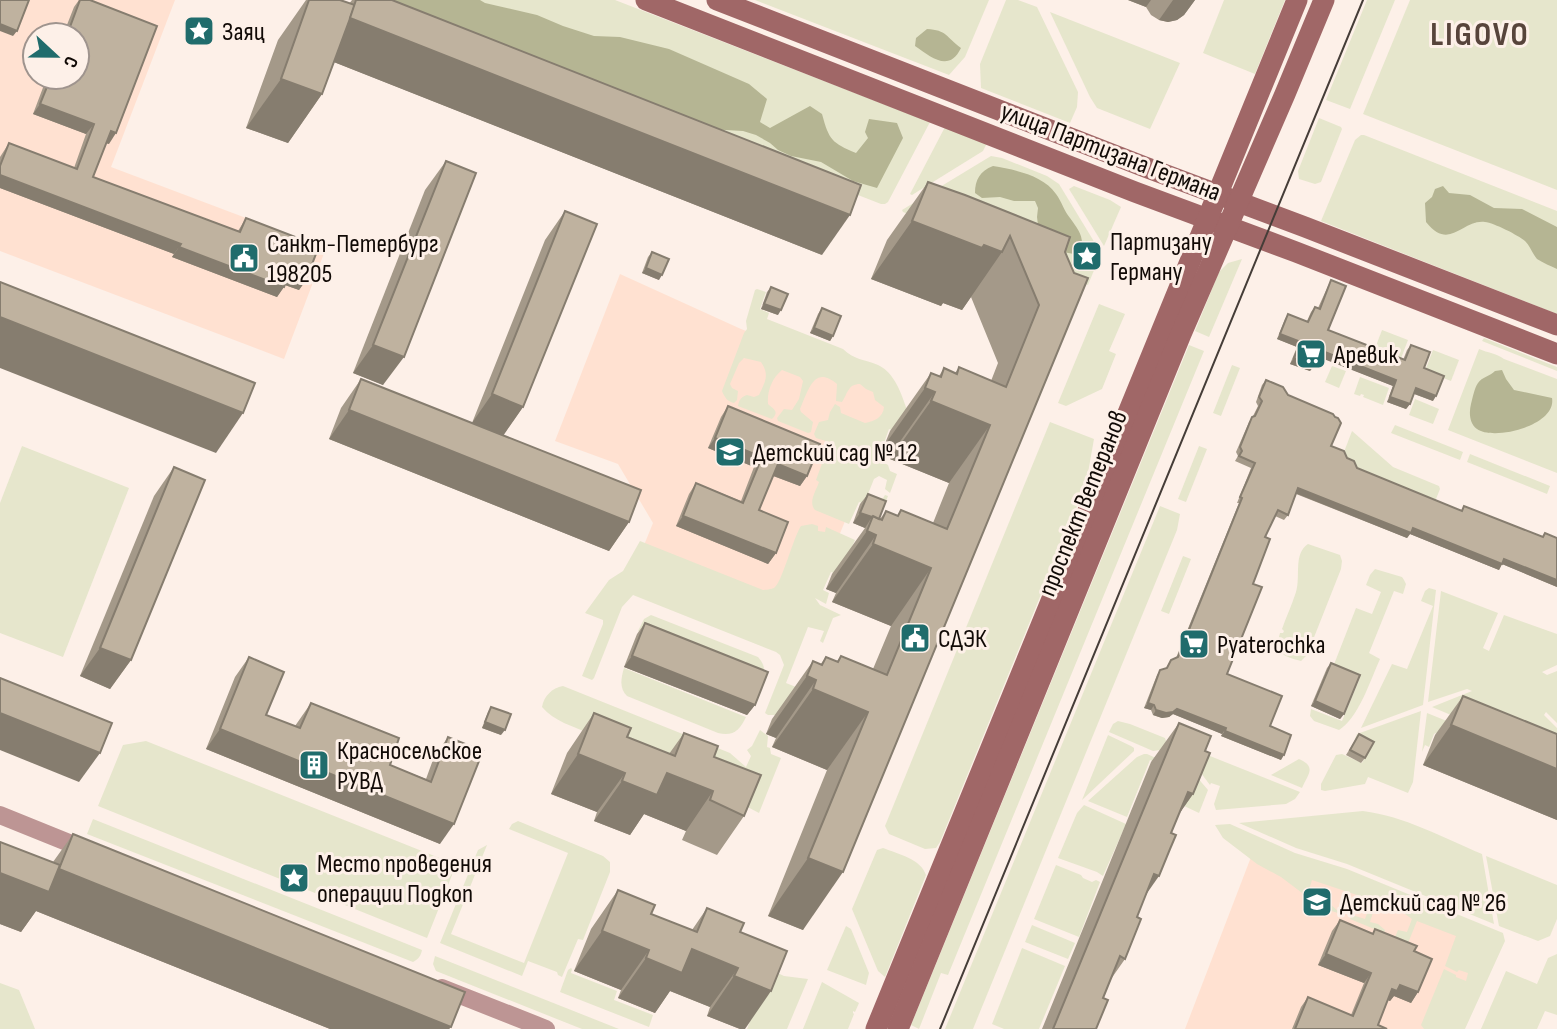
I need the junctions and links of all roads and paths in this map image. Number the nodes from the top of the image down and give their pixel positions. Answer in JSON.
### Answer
{"nodes":[{"id":1,"x":646,"y":0,"type":"edge"},
{"id":2,"x":717,"y":0,"type":"edge"},
{"id":3,"x":1297,"y":0,"type":"edge"},
{"id":4,"x":1324,"y":0,"type":"edge"},
{"id":5,"x":1217,"y":195,"type":"junction"},
{"id":6,"x":1238,"y":202,"type":"junction"},
{"id":7,"x":1208,"y":219,"type":"junction"},
{"id":8,"x":1228,"y":226,"type":"junction"},
{"id":9,"x":1557,"y":325,"type":"edge"},
{"id":10,"x":1557,"y":354,"type":"edge"},
{"id":11,"x":0,"y":815,"type":"edge"},
{"id":12,"x":100,"y":855,"type":"edge"},
{"id":13,"x":430,"y":984,"type":"edge"},
{"id":14,"x":546,"y":1029,"type":"edge"},
{"id":15,"x":876,"y":1029,"type":"edge"},
{"id":16,"x":898,"y":1029,"type":"edge"}],
"edges":[{"from":1,"to":7,"type":"main road","name":"улица Партизана Германа"},
{"from":2,"to":5,"type":"main road","name":"улица Партизана Германа"},
{"from":3,"to":5,"type":"main road","name":"проспект Ветеранов"},
{"from":4,"to":6,"type":"main road","name":"проспект Ветеранов"},
{"from":5,"to":6,"type":"main road","name":"улица Партизана Германа"},
{"from":5,"to":7,"type":"main road","name":"проспект Ветеранов"},
{"from":6,"to":8,"type":"main road","name":"проспект Ветеранов"},
{"from":6,"to":9,"type":"main road","name":"улица Партизана Германа"},
{"from":7,"to":8,"type":"main road","name":"улица Партизана Германа"},
{"from":7,"to":15,"type":"main road","name":"проспект Ветеранов"},
{"from":8,"to":10,"type":"main road","name":"улица Партизана Германа"},
{"from":8,"to":16,"type":"main road","name":"проспект Ветеранов"},
{"from":11,"to":12,"type":"street"},
{"from":13,"to":14,"type":"street"}]}
